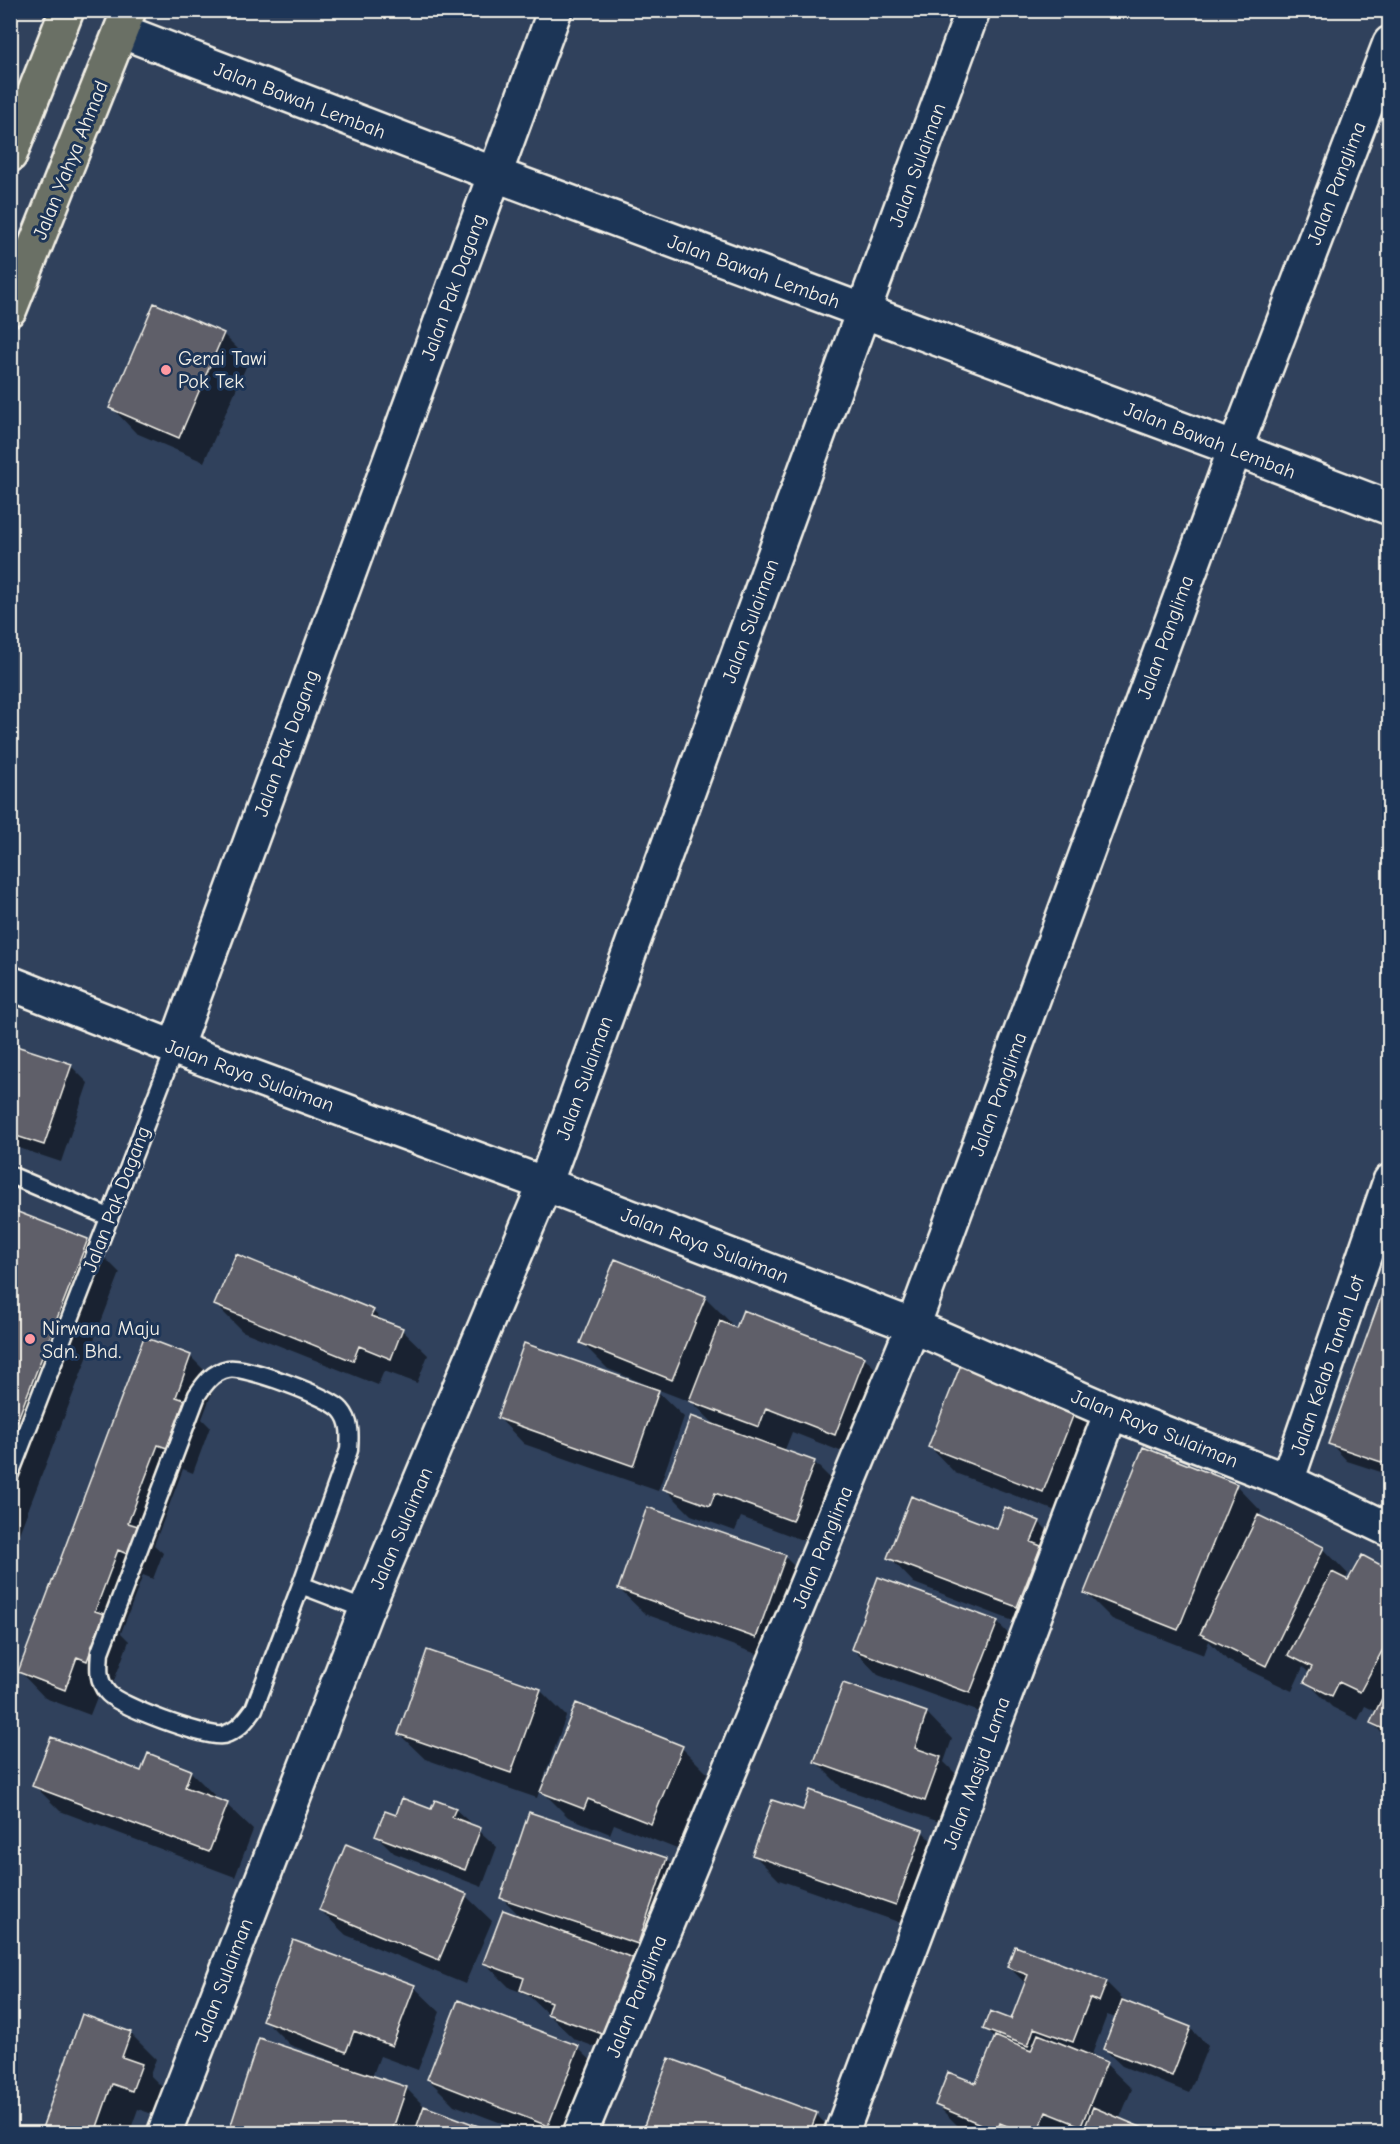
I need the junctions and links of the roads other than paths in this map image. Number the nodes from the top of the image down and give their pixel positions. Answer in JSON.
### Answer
{"nodes":[{"id":1,"x":555,"y":10,"type":"edge"},
{"id":2,"x":973,"y":10,"type":"edge"},
{"id":3,"x":65,"y":11,"type":"edge"},
{"id":4,"x":125,"y":21,"type":"edge"},
{"id":5,"x":1389,"y":43,"type":"edge"},
{"id":6,"x":10,"y":155,"type":"edge"},
{"id":7,"x":494,"y":174,"type":"junction"},
{"id":8,"x":10,"y":309,"type":"edge"},
{"id":9,"x":863,"y":312,"type":"junction"},
{"id":10,"x":1235,"y":449,"type":"junction"},
{"id":11,"x":1389,"y":508,"type":"edge"},
{"id":12,"x":10,"y":983,"type":"edge"},
{"id":13,"x":175,"y":1048,"type":"junction"},
{"id":14,"x":10,"y":1174,"type":"edge"},
{"id":15,"x":1389,"y":1181,"type":"edge"},
{"id":16,"x":545,"y":1184,"type":"junction"},
{"id":17,"x":110,"y":1217,"type":"junction"},
{"id":18,"x":913,"y":1326,"type":"junction"},
{"id":19,"x":1111,"y":1412,"type":"junction"},
{"id":20,"x":10,"y":1474,"type":"edge"},
{"id":21,"x":1287,"y":1481,"type":"junction"},
{"id":22,"x":1389,"y":1530,"type":"edge"},
{"id":23,"x":301,"y":1585,"type":"junction"},
{"id":24,"x":366,"y":1610,"type":"junction"},
{"id":25,"x":164,"y":2133,"type":"edge"},
{"id":26,"x":579,"y":2133,"type":"edge"},
{"id":27,"x":841,"y":2133,"type":"edge"}],
"edges":[{"from":1,"to":7,"type":"street","name":"Jalan Pak Dagang"},
{"from":2,"to":9,"type":"street","name":"Jalan Sulaiman"},
{"from":3,"to":6,"type":"main road"},
{"from":4,"to":7,"type":"street","name":"Jalan Bawah Lembah"},
{"from":4,"to":8,"type":"main road","name":"Jalan Yahya Ahmad"},
{"from":5,"to":10,"type":"street","name":"Jalan Panglima"},
{"from":7,"to":9,"type":"street","name":"Jalan Bawah Lembah"},
{"from":7,"to":13,"type":"street","name":"Jalan Pak Dagang"},
{"from":9,"to":10,"type":"street","name":"Jalan Bawah Lembah"},
{"from":9,"to":16,"type":"street","name":"Jalan Sulaiman"},
{"from":10,"to":11,"type":"street","name":"Jalan Bawah Lembah"},
{"from":10,"to":18,"type":"street","name":"Jalan Panglima"},
{"from":12,"to":13,"type":"street","name":"Jalan Raya Sulaiman"},
{"from":13,"to":16,"type":"street","name":"Jalan Raya Sulaiman"},
{"from":13,"to":17,"type":"lane","name":"Jalan Pak Dagang"},
{"from":14,"to":17,"type":"lane"},
{"from":15,"to":21,"type":"street","name":"Jalan Kelab Tanah Lot"},
{"from":16,"to":18,"type":"street","name":"Jalan Raya Sulaiman"},
{"from":16,"to":24,"type":"street","name":"Jalan Sulaiman"},
{"from":17,"to":20,"type":"lane","name":"Jalan Pak Dagang"},
{"from":18,"to":19,"type":"street","name":"Jalan Raya Sulaiman"},
{"from":18,"to":26,"type":"street","name":"Jalan Panglima"},
{"from":19,"to":21,"type":"street","name":"Jalan Raya Sulaiman"},
{"from":19,"to":27,"type":"street","name":"Jalan Masjid Lama"},
{"from":21,"to":22,"type":"street","name":"Jalan Raya Sulaiman"},
{"from":23,"to":23,"type":"lane"},
{"from":23,"to":24,"type":"lane"},
{"from":24,"to":25,"type":"street","name":"Jalan Sulaiman"}]}
